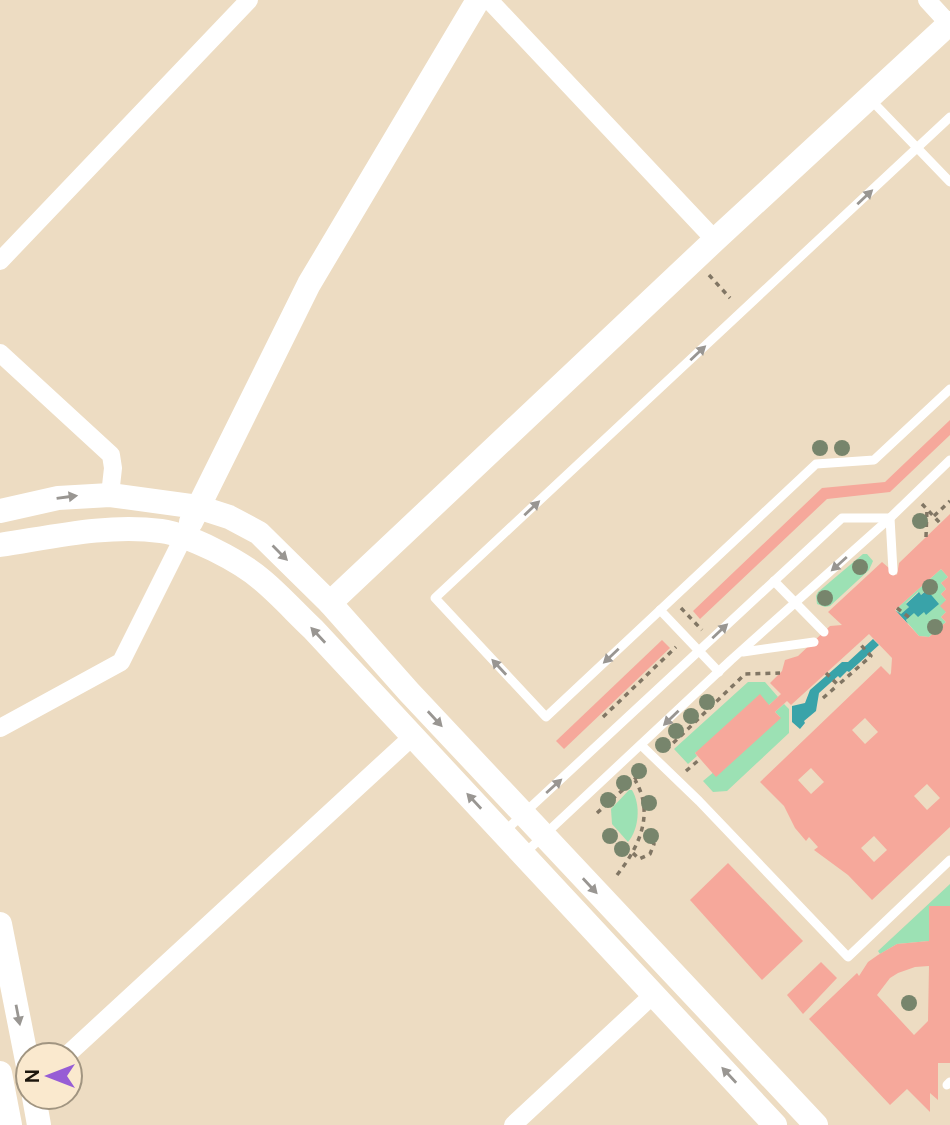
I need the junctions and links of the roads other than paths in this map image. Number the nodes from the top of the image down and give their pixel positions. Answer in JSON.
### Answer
{"nodes":[{"id":1,"x":249,"y":0,"type":"edge"},
{"id":2,"x":478,"y":0,"type":"edge"},
{"id":3,"x":489,"y":0,"type":"edge"},
{"id":4,"x":927,"y":0,"type":"edge"},
{"id":5,"x":950,"y":24,"type":"edge"},
{"id":6,"x":870,"y":99,"type":"junction"},
{"id":7,"x":950,"y":117,"type":"edge"},
{"id":8,"x":917,"y":148,"type":"junction"},
{"id":9,"x":950,"y":182,"type":"edge"},
{"id":10,"x":715,"y":240,"type":"junction"},
{"id":11,"x":0,"y":261,"type":"edge"},
{"id":12,"x":0,"y":353,"type":"edge"},
{"id":13,"x":950,"y":389,"type":"edge"},
{"id":14,"x":950,"y":460,"type":"edge"},
{"id":15,"x":110,"y":495,"type":"junction"},
{"id":16,"x":198,"y":507,"type":"junction"},
{"id":17,"x":0,"y":511,"type":"edge"},
{"id":18,"x":890,"y":518,"type":"junction"},
{"id":19,"x":183,"y":538,"type":"junction"},
{"id":20,"x":0,"y":545,"type":"edge"},
{"id":21,"x":893,"y":571,"type":"dead end"},
{"id":22,"x":774,"y":581,"type":"junction"},
{"id":23,"x":330,"y":603,"type":"junction"},
{"id":24,"x":795,"y":603,"type":"junction"},
{"id":25,"x":660,"y":610,"type":"junction"},
{"id":26,"x":824,"y":632,"type":"dead end"},
{"id":27,"x":814,"y":642,"type":"dead end"},
{"id":28,"x":699,"y":651,"type":"junction"},
{"id":29,"x":741,"y":652,"type":"junction"},
{"id":30,"x":719,"y":672,"type":"junction"},
{"id":31,"x":0,"y":728,"type":"edge"},
{"id":32,"x":412,"y":737,"type":"junction"},
{"id":33,"x":642,"y":746,"type":"junction"},
{"id":34,"x":524,"y":814,"type":"junction"},
{"id":35,"x":503,"y":832,"type":"junction"},
{"id":36,"x":544,"y":835,"type":"junction"},
{"id":37,"x":523,"y":854,"type":"junction"},
{"id":38,"x":950,"y":860,"type":"edge"},
{"id":39,"x":0,"y":924,"type":"edge"},
{"id":40,"x":654,"y":994,"type":"junction"},
{"id":41,"x":23,"y":1041,"type":"edge"},
{"id":42,"x":82,"y":1041,"type":"edge"},
{"id":43,"x":0,"y":1073,"type":"edge"},
{"id":44,"x":6,"y":1119,"type":"edge"},
{"id":45,"x":513,"y":1125,"type":"edge"},
{"id":46,"x":775,"y":1125,"type":"edge"},
{"id":47,"x":816,"y":1125,"type":"edge"}],
"edges":[{"from":1,"to":11,"type":"street"},
{"from":2,"to":16,"type":"street"},
{"from":3,"to":10,"type":"street"},
{"from":4,"to":5,"type":"street"},
{"from":5,"to":6,"type":"street"},
{"from":6,"to":8,"type":"lane"},
{"from":6,"to":10,"type":"street"},
{"from":7,"to":8,"type":"lane"},
{"from":8,"to":9,"type":"lane"},
{"from":25,"to":8,"type":"lane","one_way":true},
{"from":10,"to":23,"type":"street"},
{"from":12,"to":15,"type":"street"},
{"from":13,"to":25,"type":"lane"},
{"from":14,"to":18,"type":"lane"},
{"from":15,"to":16,"type":"street"},
{"from":17,"to":15,"type":"street","one_way":true},
{"from":16,"to":19,"type":"street"},
{"from":16,"to":23,"type":"street","one_way":true},
{"from":18,"to":21,"type":"lane"},
{"from":18,"to":22,"type":"lane"},
{"from":18,"to":24,"type":"lane","one_way":true},
{"from":19,"to":20,"type":"street"},
{"from":19,"to":31,"type":"street"},
{"from":32,"to":19,"type":"street","one_way":true},
{"from":22,"to":24,"type":"lane"},
{"from":28,"to":22,"type":"lane","one_way":true},
{"from":23,"to":34,"type":"street","one_way":true},
{"from":24,"to":26,"type":"lane"},
{"from":24,"to":29,"type":"lane"},
{"from":25,"to":28,"type":"lane"},
{"from":27,"to":29,"type":"lane"},
{"from":28,"to":30,"type":"lane"},
{"from":34,"to":28,"type":"lane","one_way":true},
{"from":29,"to":30,"type":"lane"},
{"from":30,"to":33,"type":"lane","one_way":true},
{"from":35,"to":32,"type":"street","one_way":true},
{"from":32,"to":42,"type":"street"},
{"from":33,"to":36,"type":"lane"},
{"from":33,"to":38,"type":"lane"},
{"from":34,"to":35,"type":"lane"},
{"from":34,"to":36,"type":"street"},
{"from":35,"to":37,"type":"street"},
{"from":36,"to":37,"type":"lane"},
{"from":36,"to":47,"type":"street","one_way":true},
{"from":37,"to":40,"type":"street"},
{"from":39,"to":41,"type":"street","one_way":true},
{"from":40,"to":45,"type":"street"},
{"from":46,"to":40,"type":"street","one_way":true},
{"from":43,"to":44,"type":"street"}]}
